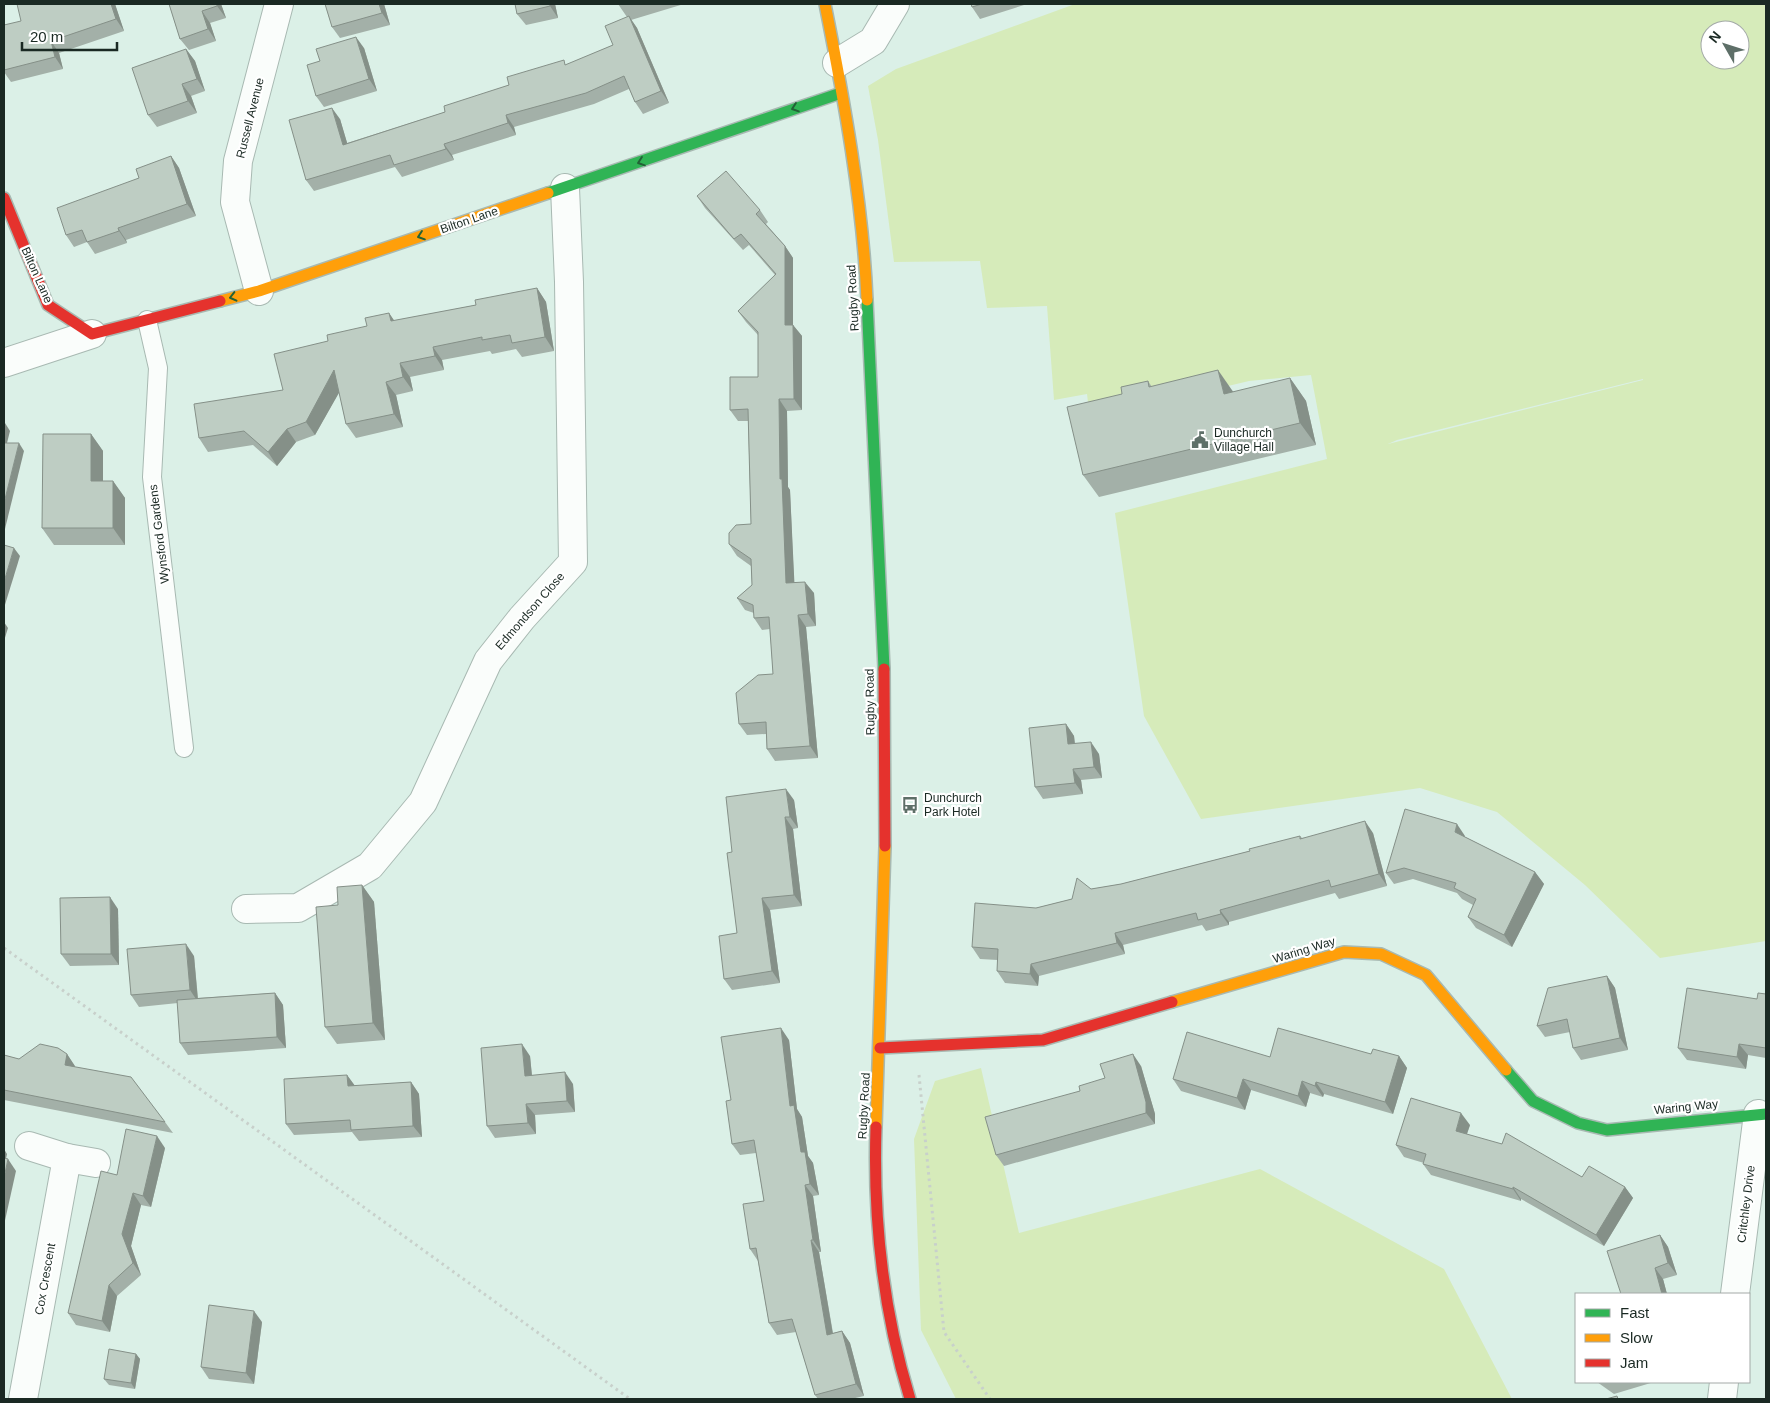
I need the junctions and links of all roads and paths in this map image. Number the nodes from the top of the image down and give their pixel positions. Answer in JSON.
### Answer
{"nodes":[{"id":1,"x":279,"y":4,"type":"edge"},
{"id":2,"x":825,"y":4,"type":"edge"},
{"id":3,"x":895,"y":4,"type":"edge"},
{"id":4,"x":838,"y":63,"type":"junction"},
{"id":5,"x":841,"y":92,"type":"junction"},
{"id":6,"x":565,"y":188,"type":"junction"},
{"id":7,"x":4,"y":198,"type":"edge"},
{"id":8,"x":259,"y":291,"type":"junction"},
{"id":9,"x":147,"y":320,"type":"junction"},
{"id":10,"x":92,"y":334,"type":"junction"},
{"id":11,"x":4,"y":363,"type":"edge"},
{"id":12,"x":184,"y":748,"type":"dead end"},
{"id":13,"x":246,"y":909,"type":"dead end"},
{"id":14,"x":4,"y":948,"type":"edge"},
{"id":15,"x":916,"y":1046,"type":"junction"},
{"id":16,"x":880,"y":1048,"type":"junction"},
{"id":17,"x":1762,"y":1114,"type":"edge"},
{"id":18,"x":29,"y":1146,"type":"dead end"},
{"id":19,"x":67,"y":1158,"type":"junction"},
{"id":20,"x":96,"y":1163,"type":"dead end"},
{"id":21,"x":1735,"y":1293,"type":"edge"},
{"id":22,"x":1724,"y":1383,"type":"edge"},
{"id":23,"x":23,"y":1399,"type":"edge"},
{"id":24,"x":630,"y":1399,"type":"edge"},
{"id":25,"x":910,"y":1399,"type":"edge"},
{"id":26,"x":990,"y":1399,"type":"edge"},
{"id":27,"x":1722,"y":1399,"type":"edge"}],
"edges":[{"from":1,"to":8,"type":"street","name":"Russell Avenue"},
{"from":2,"to":4,"type":"street","name":"Rugby Road"},
{"from":3,"to":4,"type":"street"},
{"from":4,"to":5,"type":"street","name":"Rugby Road"},
{"from":5,"to":6,"type":"street","name":"Bilton Lane","one_way":true},
{"from":5,"to":16,"type":"street","name":"Rugby Road"},
{"from":6,"to":8,"type":"street","name":"Bilton Lane","one_way":true},
{"from":6,"to":13,"type":"street","name":"Edmondson Close"},
{"from":7,"to":10,"type":"street","name":"Bilton Lane"},
{"from":8,"to":9,"type":"street","name":"Bilton Lane","one_way":true},
{"from":9,"to":10,"type":"street","name":"Bilton Lane"},
{"from":9,"to":12,"type":"lane","name":"Wynsford Gardens"},
{"from":10,"to":11,"type":"street","name":"Bilton Lane"},
{"from":14,"to":24,"type":"path"},
{"from":15,"to":16,"type":"street","name":"Waring Way"},
{"from":15,"to":17,"type":"street","name":"Waring Way"},
{"from":15,"to":26,"type":"path"},
{"from":16,"to":25,"type":"street","name":"Rugby Road"},
{"from":17,"to":21,"type":"street","name":"Critchley Drive"},
{"from":18,"to":19,"type":"street"},
{"from":19,"to":20,"type":"street"},
{"from":19,"to":23,"type":"street","name":"Cox Crescent"},
{"from":22,"to":27,"type":"street"}]}
